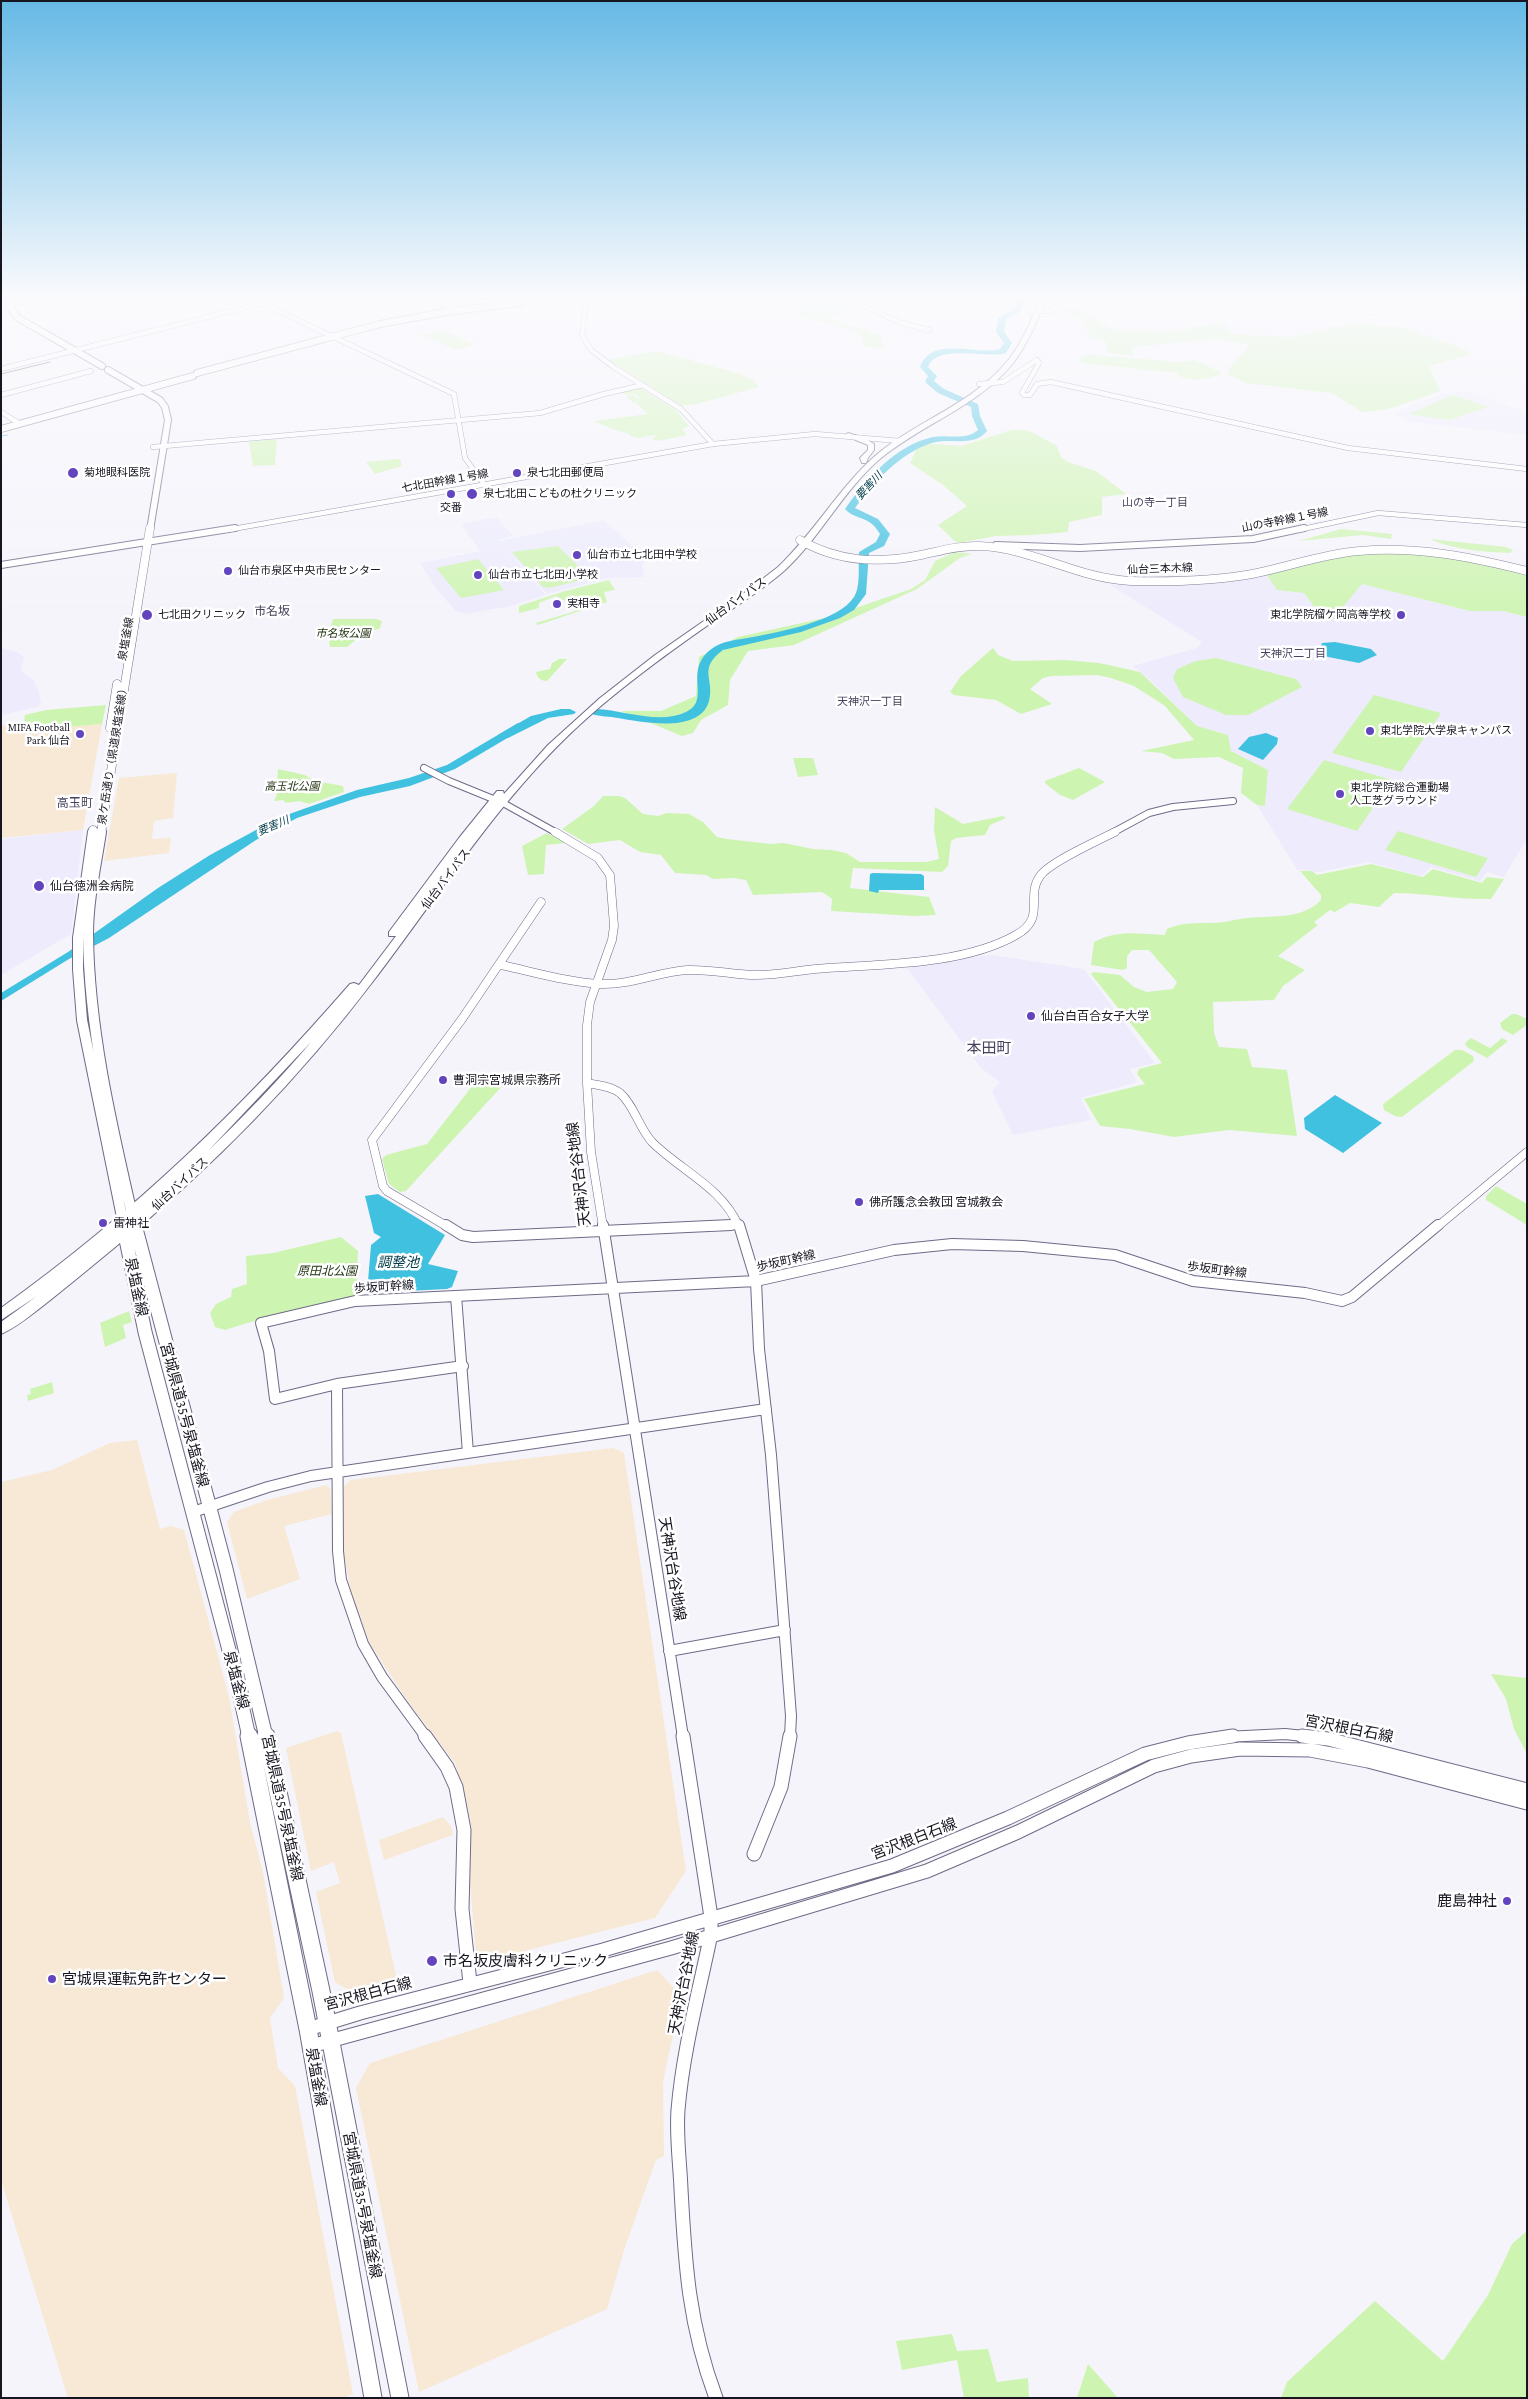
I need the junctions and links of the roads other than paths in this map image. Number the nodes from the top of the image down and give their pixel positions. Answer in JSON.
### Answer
{"nodes":[{"id":1,"x":77,"y":407,"type":"edge"},
{"id":2,"x":157,"y":407,"type":"edge"},
{"id":3,"x":457,"y":407,"type":"edge"},
{"id":4,"x":566,"y":407,"type":"edge"},
{"id":5,"x":678,"y":407,"type":"edge"},
{"id":6,"x":949,"y":407,"type":"edge"},
{"id":7,"x":1163,"y":407,"type":"edge"},
{"id":8,"x":1,"y":412,"type":"edge"},
{"id":9,"x":460,"y":419,"type":"junction"},
{"id":10,"x":18,"y":423,"type":"junction"},
{"id":11,"x":1,"y":427,"type":"edge"},
{"id":12,"x":848,"y":435,"type":"junction"},
{"id":13,"x":897,"y":440,"type":"junction"},
{"id":14,"x":713,"y":444,"type":"junction"},
{"id":15,"x":158,"y":446,"type":"junction"},
{"id":16,"x":864,"y":462,"type":"junction"},
{"id":17,"x":1527,"y":469,"type":"edge"},
{"id":18,"x":484,"y":484,"type":"junction"},
{"id":19,"x":1527,"y":525,"type":"edge"},
{"id":20,"x":803,"y":542,"type":"junction"},
{"id":21,"x":145,"y":543,"type":"junction"},
{"id":22,"x":1013,"y":548,"type":"junction"},
{"id":23,"x":1,"y":565,"type":"edge"},
{"id":24,"x":1527,"y":571,"type":"edge"},
{"id":25,"x":424,"y":768,"type":"dead end"},
{"id":26,"x":498,"y":801,"type":"junction"},
{"id":27,"x":1233,"y":801,"type":"dead end"},
{"id":28,"x":541,"y":902,"type":"dead end"},
{"id":29,"x":83,"y":965,"type":"junction"},
{"id":30,"x":501,"y":965,"type":"junction"},
{"id":31,"x":596,"y":984,"type":"junction"},
{"id":32,"x":587,"y":1083,"type":"junction"},
{"id":33,"x":1527,"y":1152,"type":"edge"},
{"id":34,"x":128,"y":1223,"type":"junction"},
{"id":35,"x":738,"y":1225,"type":"junction"},
{"id":36,"x":603,"y":1231,"type":"junction"},
{"id":37,"x":756,"y":1281,"type":"junction"},
{"id":38,"x":612,"y":1288,"type":"junction"},
{"id":39,"x":456,"y":1296,"type":"junction"},
{"id":40,"x":1,"y":1315,"type":"edge"},
{"id":41,"x":1,"y":1329,"type":"edge"},
{"id":42,"x":463,"y":1366,"type":"junction"},
{"id":43,"x":337,"y":1384,"type":"junction"},
{"id":44,"x":766,"y":1409,"type":"junction"},
{"id":45,"x":634,"y":1429,"type":"junction"},
{"id":46,"x":468,"y":1453,"type":"junction"},
{"id":47,"x":338,"y":1472,"type":"junction"},
{"id":48,"x":209,"y":1507,"type":"junction"},
{"id":49,"x":193,"y":1512,"type":"junction"},
{"id":50,"x":785,"y":1630,"type":"junction"},
{"id":51,"x":668,"y":1651,"type":"junction"},
{"id":52,"x":1527,"y":1790,"type":"edge"},
{"id":53,"x":1527,"y":1803,"type":"edge"},
{"id":54,"x":754,"y":1854,"type":"dead end"},
{"id":55,"x":711,"y":1917,"type":"junction"},
{"id":56,"x":711,"y":1934,"type":"junction"},
{"id":57,"x":470,"y":1984,"type":"junction"},
{"id":58,"x":326,"y":2022,"type":"junction"},
{"id":59,"x":308,"y":2029,"type":"junction"},
{"id":60,"x":329,"y":2040,"type":"junction"},
{"id":61,"x":311,"y":2046,"type":"junction"},
{"id":62,"x":373,"y":2398,"type":"edge"},
{"id":63,"x":400,"y":2398,"type":"edge"},
{"id":64,"x":716,"y":2398,"type":"edge"}],
"edges":[{"from":1,"to":10,"type":"main road"},
{"from":2,"to":15,"type":"main road","name":"泉塩釜線"},
{"from":3,"to":9,"type":"street"},
{"from":4,"to":9,"type":"street"},
{"from":5,"to":14,"type":"street"},
{"from":6,"to":13,"type":"highway"},
{"from":7,"to":17,"type":"street"},
{"from":8,"to":10,"type":"street"},
{"from":9,"to":15,"type":"street"},
{"from":9,"to":18,"type":"street"},
{"from":10,"to":11,"type":"main road"},
{"from":12,"to":13,"type":"street","name":"七北田幹線１号線"},
{"from":12,"to":14,"type":"street","name":"七北田幹線１号線"},
{"from":12,"to":16,"type":"highway"},
{"from":13,"to":16,"type":"highway","name":"仙台バイパス"},
{"from":13,"to":20,"type":"highway","name":"仙台バイパス"},
{"from":14,"to":18,"type":"street","name":"七北田幹線１号線"},
{"from":15,"to":21,"type":"main road","name":"泉塩釜線"},
{"from":16,"to":20,"type":"highway","name":"仙台バイパス"},
{"from":18,"to":21,"type":"street","name":"七北田幹線１号線"},
{"from":19,"to":22,"type":"street","name":"山の寺幹線１号線"},
{"from":20,"to":22,"type":"main road","name":"仙台三本木線"},
{"from":20,"to":26,"type":"highway","name":"仙台バイパス"},
{"from":21,"to":23,"type":"street","name":"七北田幹線１号線"},
{"from":21,"to":29,"type":"main road","name":"泉ケ岳通り（県道泉塩釜線）"},
{"from":21,"to":29,"type":"main road","name":"泉塩釜線"},
{"from":22,"to":24,"type":"main road","name":"仙台三本木線"},
{"from":25,"to":26,"type":"street","name":"天神沢台谷地線"},
{"from":26,"to":31,"type":"street","name":"天神沢台谷地線"},
{"from":26,"to":34,"type":"highway","name":"仙台バイパス"},
{"from":27,"to":31,"type":"street"},
{"from":28,"to":30,"type":"street"},
{"from":29,"to":34,"type":"main road","name":"泉塩釜線"},
{"from":30,"to":31,"type":"street"},
{"from":30,"to":36,"type":"street"},
{"from":31,"to":32,"type":"street","name":"天神沢台谷地線"},
{"from":32,"to":35,"type":"street"},
{"from":32,"to":36,"type":"street","name":"天神沢台谷地線"},
{"from":33,"to":37,"type":"street","name":"歩坂町幹線"},
{"from":34,"to":40,"type":"highway","name":"仙台バイパス"},
{"from":34,"to":41,"type":"highway","name":"仙台バイパス"},
{"from":34,"to":48,"type":"main road","name":"宮城県道35号泉塩釜線"},
{"from":34,"to":49,"type":"main road","name":"泉塩釜線"},
{"from":35,"to":36,"type":"street"},
{"from":35,"to":37,"type":"street"},
{"from":36,"to":38,"type":"street","name":"天神沢台谷地線"},
{"from":37,"to":38,"type":"street","name":"歩坂町幹線"},
{"from":37,"to":44,"type":"street"},
{"from":38,"to":39,"type":"street","name":"歩坂町幹線"},
{"from":38,"to":45,"type":"street","name":"天神沢台谷地線"},
{"from":39,"to":42,"type":"street"},
{"from":39,"to":43,"type":"street","name":"歩坂町幹線"},
{"from":42,"to":43,"type":"street","name":"歩坂町幹線"},
{"from":42,"to":46,"type":"street"},
{"from":43,"to":47,"type":"street"},
{"from":44,"to":45,"type":"street"},
{"from":44,"to":50,"type":"street"},
{"from":45,"to":46,"type":"street"},
{"from":45,"to":51,"type":"street","name":"天神沢台谷地線"},
{"from":46,"to":47,"type":"street"},
{"from":47,"to":48,"type":"street"},
{"from":47,"to":57,"type":"street"},
{"from":48,"to":49,"type":"street"},
{"from":48,"to":58,"type":"main road","name":"宮城県道35号泉塩釜線"},
{"from":49,"to":59,"type":"main road","name":"泉塩釜線"},
{"from":50,"to":51,"type":"street"},
{"from":50,"to":54,"type":"street"},
{"from":51,"to":55,"type":"street","name":"天神沢台谷地線"},
{"from":52,"to":55,"type":"street","name":"宮沢根白石線"},
{"from":53,"to":56,"type":"street"},
{"from":55,"to":56,"type":"street","name":"天神沢台谷地線"},
{"from":55,"to":57,"type":"street","name":"宮沢根白石線"},
{"from":56,"to":60,"type":"street"},
{"from":56,"to":64,"type":"street","name":"天神沢台谷地線"},
{"from":57,"to":58,"type":"street","name":"宮沢根白石線"},
{"from":58,"to":59,"type":"street","name":"宮沢根白石線"},
{"from":58,"to":60,"type":"main road","name":"宮城県道35号泉塩釜線"},
{"from":59,"to":61,"type":"main road","name":"泉塩釜線"},
{"from":60,"to":61,"type":"street"},
{"from":60,"to":63,"type":"main road","name":"宮城県道35号泉塩釜線"},
{"from":61,"to":62,"type":"main road","name":"泉塩釜線"}]}
